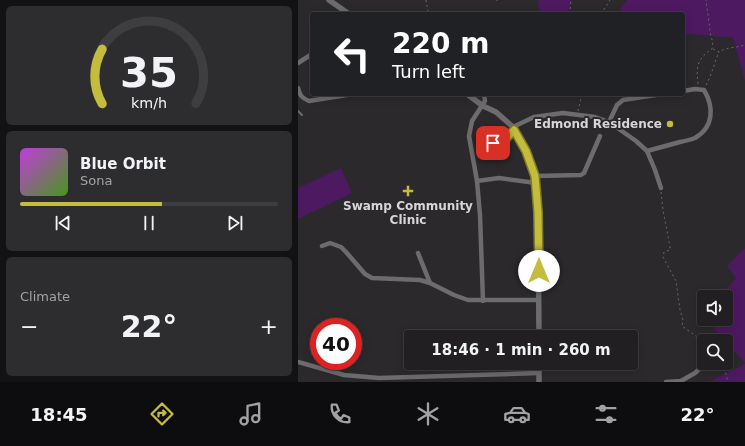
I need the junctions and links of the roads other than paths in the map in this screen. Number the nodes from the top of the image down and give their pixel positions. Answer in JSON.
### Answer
{"nodes":[{"id":1,"x":329,"y":0,"type":"edge"},
{"id":2,"x":346,"y":12,"type":"edge"},
{"id":3,"x":310,"y":55,"type":"edge"},
{"id":4,"x":298,"y":63,"type":"edge"},
{"id":5,"x":298,"y":88,"type":"edge"},
{"id":6,"x":685,"y":91,"type":"edge"},
{"id":7,"x":340,"y":96,"type":"edge"},
{"id":8,"x":470,"y":96,"type":"edge"},
{"id":9,"x":484,"y":96,"type":"edge"},
{"id":10,"x":649,"y":96,"type":"edge"},
{"id":11,"x":483,"y":106,"type":"junction"},
{"id":12,"x":298,"y":111,"type":"edge"},
{"id":13,"x":302,"y":115,"type":"dead end"},
{"id":14,"x":609,"y":122,"type":"junction"},
{"id":15,"x":514,"y":128,"type":"junction"},
{"id":16,"x":600,"y":136,"type":"dead end"},
{"id":17,"x":480,"y":146,"type":"dead end"},
{"id":18,"x":646,"y":151,"type":"junction"},
{"id":19,"x":535,"y":176,"type":"junction"},
{"id":20,"x":477,"y":181,"type":"junction"},
{"id":21,"x":536,"y":183,"type":"junction"},
{"id":22,"x":661,"y":188,"type":"road end"},
{"id":23,"x":322,"y":246,"type":"dead end"},
{"id":24,"x":418,"y":252,"type":"dead end"},
{"id":25,"x":430,"y":283,"type":"junction"},
{"id":26,"x":539,"y":300,"type":"junction"},
{"id":27,"x":483,"y":301,"type":"junction"},
{"id":28,"x":539,"y":330,"type":"edge"},
{"id":29,"x":298,"y":362,"type":"edge"},
{"id":30,"x":698,"y":370,"type":"edge"},
{"id":31,"x":539,"y":373,"type":"joint"},
{"id":32,"x":463,"y":376,"type":"junction"},
{"id":33,"x":466,"y":382,"type":"edge"},
{"id":34,"x":539,"y":382,"type":"edge"},
{"id":35,"x":666,"y":382,"type":"edge"}],
"edges":[{"from":1,"to":2,"type":"street"},
{"from":3,"to":4,"type":"street"},
{"from":5,"to":7,"type":"street"},
{"from":6,"to":18,"type":"street"},
{"from":8,"to":11,"type":"street"},
{"from":9,"to":11,"type":"street"},
{"from":10,"to":14,"type":"street"},
{"from":11,"to":15,"type":"street"},
{"from":11,"to":20,"type":"street"},
{"from":12,"to":13,"type":"lane"},
{"from":14,"to":15,"type":"street"},
{"from":14,"to":18,"type":"street"},
{"from":15,"to":17,"type":"street"},
{"from":15,"to":19,"type":"street"},
{"from":16,"to":19,"type":"street"},
{"from":18,"to":22,"type":"street"},
{"from":19,"to":21,"type":"street"},
{"from":20,"to":21,"type":"street"},
{"from":20,"to":27,"type":"street"},
{"from":21,"to":26,"type":"street"},
{"from":23,"to":25,"type":"street"},
{"from":24,"to":25,"type":"street"},
{"from":25,"to":27,"type":"street"},
{"from":26,"to":27,"type":"street"},
{"from":26,"to":28,"type":"street"},
{"from":29,"to":32,"type":"street"},
{"from":30,"to":35,"type":"street"},
{"from":31,"to":32,"type":"street"},
{"from":31,"to":34,"type":"street"},
{"from":32,"to":33,"type":"street"}]}
